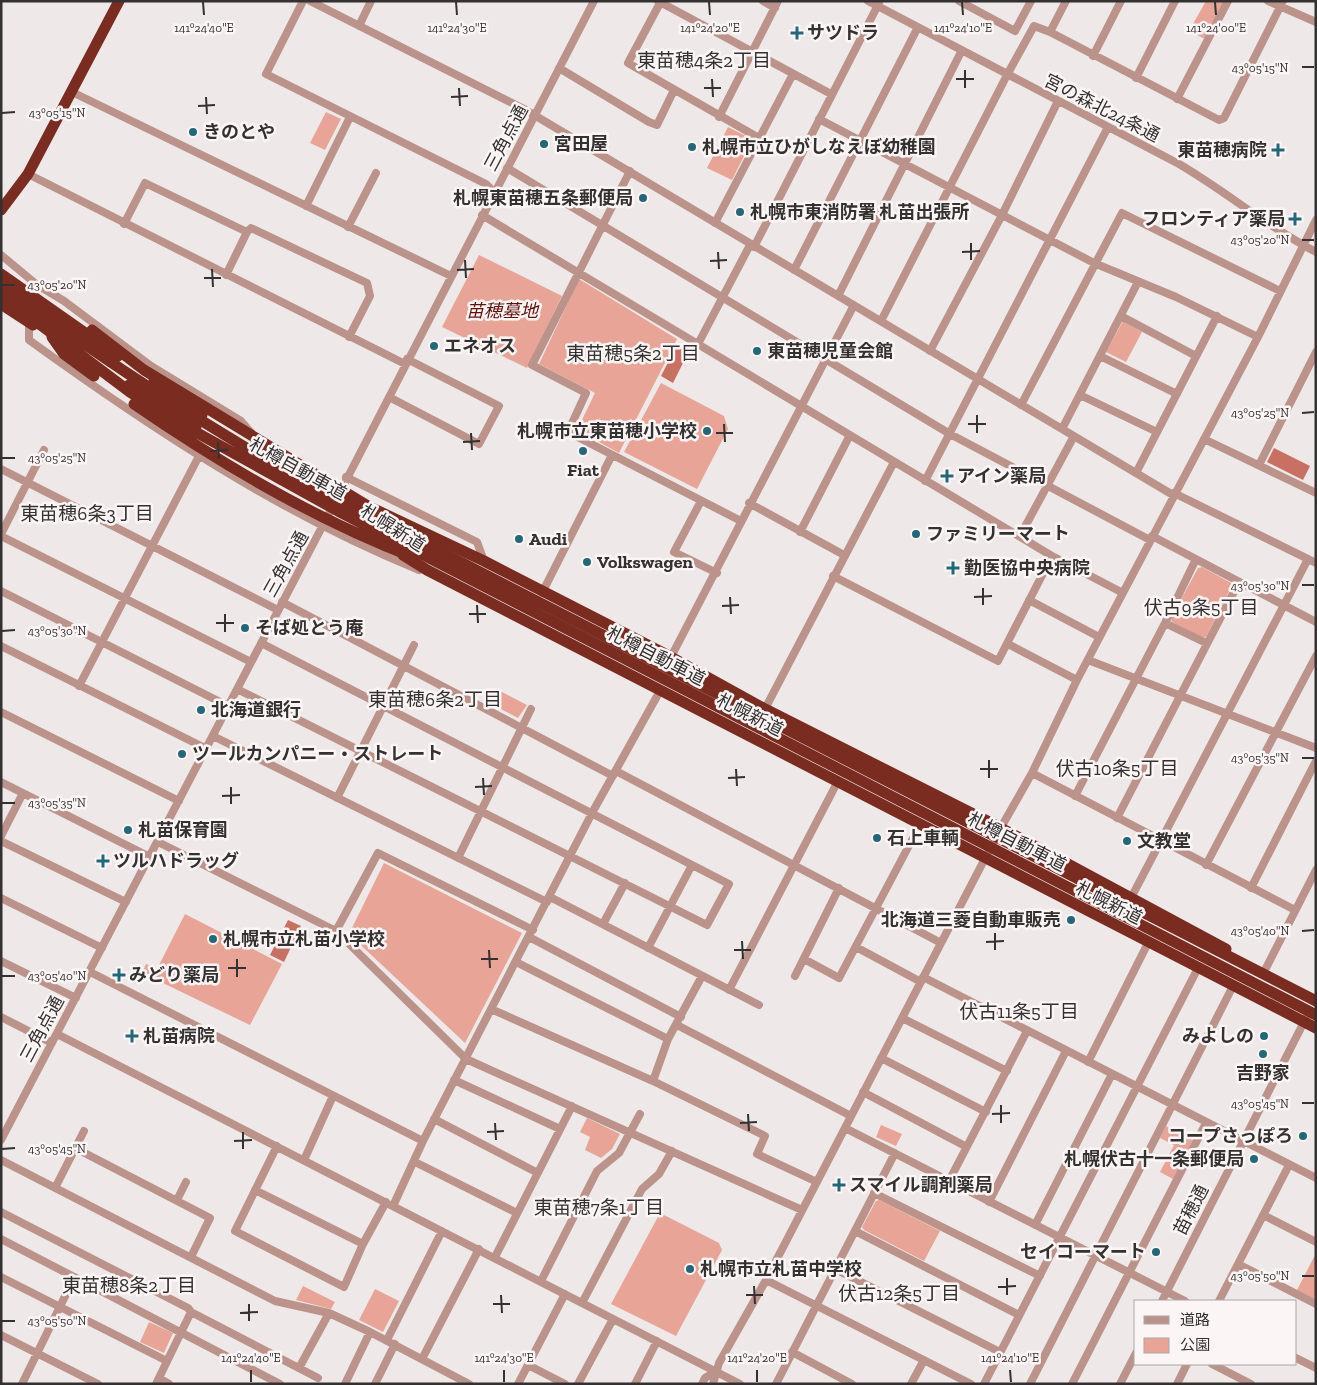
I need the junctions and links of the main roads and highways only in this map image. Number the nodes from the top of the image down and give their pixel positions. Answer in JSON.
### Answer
{"nodes":[{"id":1,"x":119,"y":1,"type":"edge"},
{"id":2,"x":1,"y":210,"type":"edge"},
{"id":3,"x":1,"y":274,"type":"edge"},
{"id":4,"x":1,"y":282,"type":"edge"},
{"id":5,"x":16,"y":285,"type":"junction"},
{"id":6,"x":1,"y":295,"type":"edge"},
{"id":7,"x":1,"y":304,"type":"edge"},
{"id":8,"x":52,"y":338,"type":"junction"},
{"id":9,"x":457,"y":561,"type":"junction"},
{"id":10,"x":459,"y":574,"type":"junction"},
{"id":11,"x":1316,"y":999,"type":"edge"},
{"id":12,"x":1316,"y":1015,"type":"edge"},
{"id":13,"x":1316,"y":1028,"type":"edge"}],
"edges":[{"from":1,"to":2,"type":"highway"},
{"from":3,"to":5,"type":"highway","name":"札幌新道"},
{"from":4,"to":9,"type":"highway","name":"札樽自動車道","bridge":true},
{"from":5,"to":9,"type":"highway","bridge":true},
{"from":5,"to":11,"type":"highway","name":"札幌新道"},
{"from":6,"to":10,"type":"highway","name":"札樽自動車道","bridge":true},
{"from":7,"to":8,"type":"highway","name":"札幌新道"},
{"from":8,"to":10,"type":"highway","bridge":true},
{"from":8,"to":13,"type":"highway","name":"札幌新道"},
{"from":9,"to":11,"type":"highway","name":"札樽自動車道","bridge":true},
{"from":10,"to":12,"type":"highway","name":"札樽自動車道","bridge":true}]}
